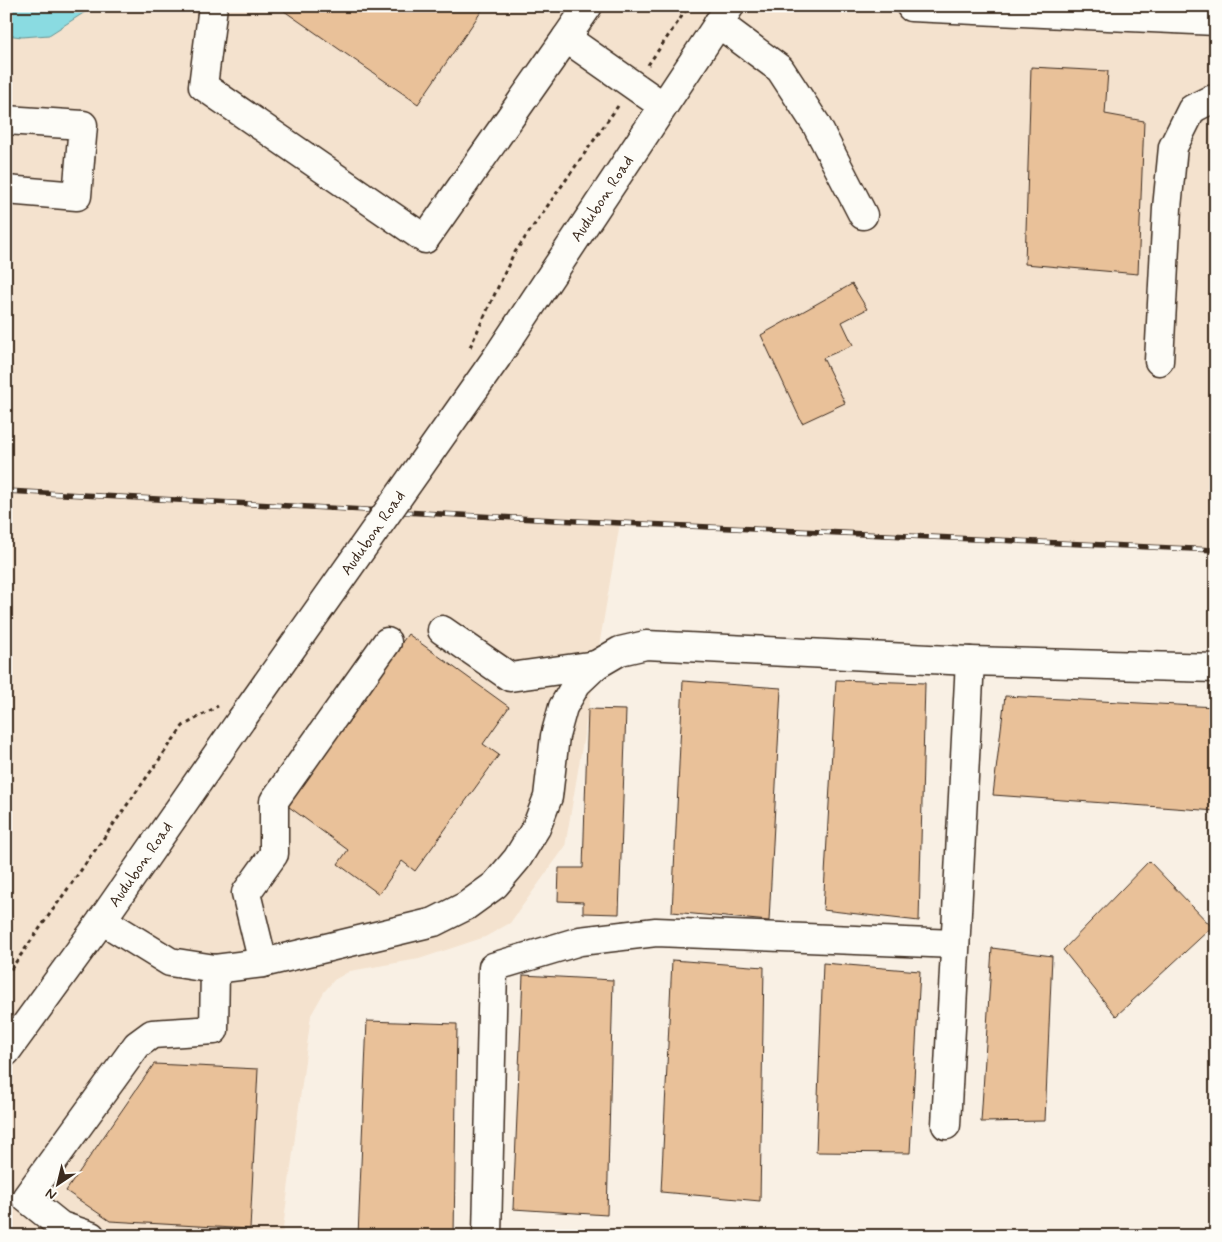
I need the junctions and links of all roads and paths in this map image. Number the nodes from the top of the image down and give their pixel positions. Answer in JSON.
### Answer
{"nodes":[{"id":1,"x":213,"y":6,"type":"edge"},
{"id":2,"x":588,"y":6,"type":"edge"},
{"id":3,"x":690,"y":6,"type":"edge"},
{"id":4,"x":911,"y":7,"type":"edge"},
{"id":5,"x":724,"y":14,"type":"edge"},
{"id":6,"x":1216,"y":21,"type":"edge"},
{"id":7,"x":566,"y":38,"type":"junction"},
{"id":8,"x":633,"y":84,"type":"junction"},
{"id":9,"x":1216,"y":99,"type":"edge"},
{"id":10,"x":663,"y":106,"type":"junction"},
{"id":11,"x":6,"y":120,"type":"edge"},
{"id":12,"x":6,"y":190,"type":"edge"},
{"id":13,"x":863,"y":215,"type":"dead end"},
{"id":14,"x":470,"y":347,"type":"dead end"},
{"id":15,"x":1159,"y":361,"type":"dead end"},
{"id":16,"x":442,"y":630,"type":"dead end"},
{"id":17,"x":387,"y":642,"type":"dead end"},
{"id":18,"x":970,"y":661,"type":"junction"},
{"id":19,"x":596,"y":665,"type":"junction"},
{"id":20,"x":1216,"y":668,"type":"edge"},
{"id":21,"x":231,"y":712,"type":"junction"},
{"id":22,"x":102,"y":920,"type":"junction"},
{"id":23,"x":955,"y":944,"type":"junction"},
{"id":24,"x":263,"y":963,"type":"junction"},
{"id":25,"x":215,"y":969,"type":"junction"},
{"id":26,"x":6,"y":976,"type":"edge"},
{"id":27,"x":6,"y":1052,"type":"edge"},
{"id":28,"x":946,"y":1125,"type":"dead end"},
{"id":29,"x":91,"y":1236,"type":"edge"},
{"id":30,"x":487,"y":1236,"type":"edge"}],
"edges":[{"from":1,"to":7,"type":"street"},
{"from":2,"to":7,"type":"street"},
{"from":3,"to":8,"type":"path"},
{"from":4,"to":6,"type":"street"},
{"from":5,"to":10,"type":"street","name":"Audubon Road"},
{"from":5,"to":13,"type":"street"},
{"from":7,"to":8,"type":"street"},
{"from":8,"to":10,"type":"street"},
{"from":8,"to":14,"type":"path"},
{"from":9,"to":15,"type":"street"},
{"from":10,"to":21,"type":"street","name":"Audubon Road","bridge":true},
{"from":11,"to":12,"type":"street"},
{"from":16,"to":19,"type":"street"},
{"from":17,"to":24,"type":"street"},
{"from":18,"to":19,"type":"street"},
{"from":18,"to":20,"type":"street"},
{"from":18,"to":23,"type":"street"},
{"from":19,"to":24,"type":"street"},
{"from":21,"to":22,"type":"street","name":"Audubon Road"},
{"from":21,"to":26,"type":"path"},
{"from":22,"to":25,"type":"street"},
{"from":22,"to":27,"type":"street","name":"Audubon Road"},
{"from":23,"to":28,"type":"street"},
{"from":23,"to":30,"type":"street"},
{"from":24,"to":25,"type":"street"},
{"from":25,"to":29,"type":"street"}]}
